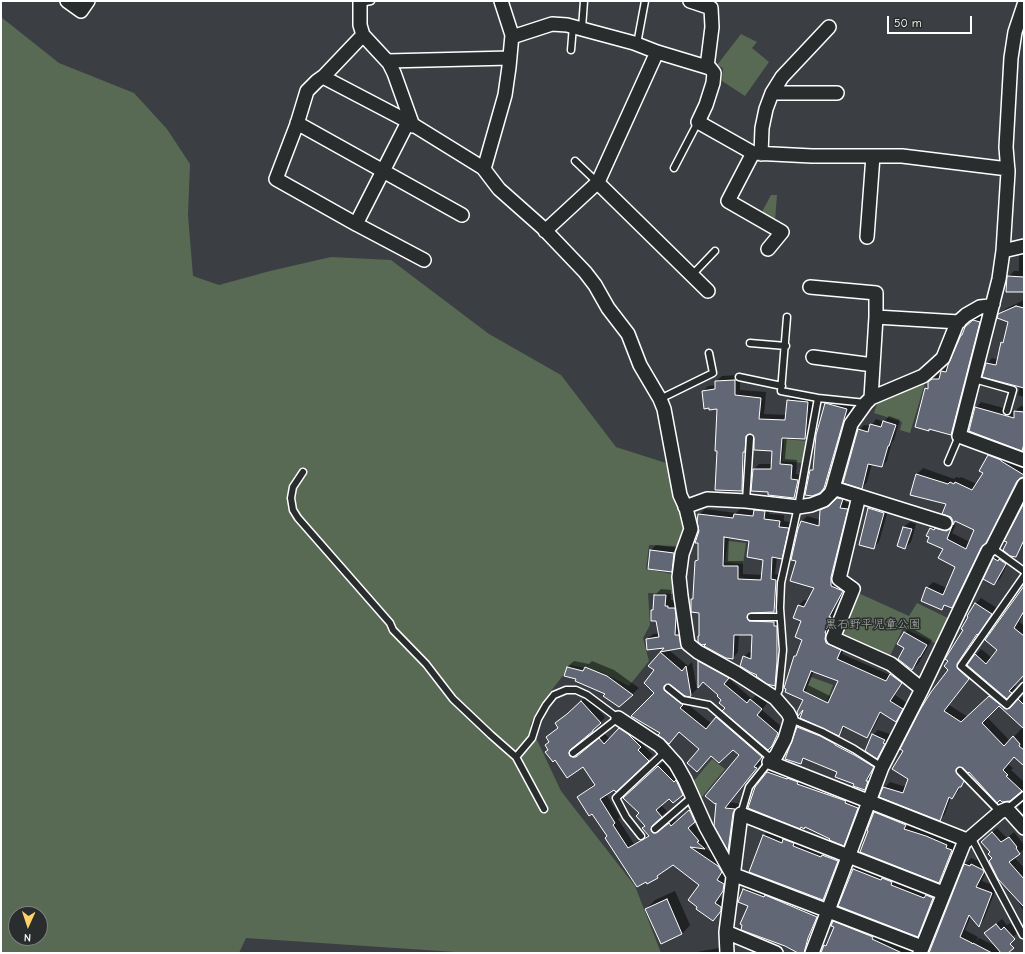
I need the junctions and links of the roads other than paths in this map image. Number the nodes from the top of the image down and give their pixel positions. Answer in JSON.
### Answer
{"nodes":[{"id":1,"x":67,"y":1,"type":"edge"},
{"id":2,"x":88,"y":1,"type":"edge"},
{"id":3,"x":501,"y":1,"type":"edge"},
{"id":4,"x":584,"y":1,"type":"edge"},
{"id":5,"x":645,"y":1,"type":"edge"},
{"id":6,"x":690,"y":1,"type":"edge"},
{"id":7,"x":364,"y":2,"type":"edge"},
{"id":8,"x":1024,"y":6,"type":"edge"},
{"id":9,"x":577,"y":27,"type":"junction"},
{"id":10,"x":829,"y":27,"type":"dead end"},
{"id":11,"x":363,"y":35,"type":"junction"},
{"id":12,"x":512,"y":37,"type":"junction"},
{"id":13,"x":637,"y":44,"type":"junction"},
{"id":14,"x":571,"y":50,"type":"dead end"},
{"id":15,"x":657,"y":52,"type":"junction"},
{"id":16,"x":510,"y":58,"type":"junction"},
{"id":17,"x":387,"y":61,"type":"junction"},
{"id":18,"x":707,"y":67,"type":"junction"},
{"id":19,"x":323,"y":77,"type":"junction"},
{"id":20,"x":837,"y":93,"type":"dead end"},
{"id":21,"x":772,"y":94,"type":"junction"},
{"id":22,"x":698,"y":122,"type":"junction"},
{"id":23,"x":297,"y":123,"type":"junction"},
{"id":24,"x":411,"y":124,"type":"junction"},
{"id":25,"x":757,"y":153,"type":"junction"},
{"id":26,"x":873,"y":156,"type":"junction"},
{"id":27,"x":575,"y":161,"type":"dead end"},
{"id":28,"x":674,"y":168,"type":"dead end"},
{"id":29,"x":484,"y":169,"type":"junction"},
{"id":30,"x":1008,"y":169,"type":"junction"},
{"id":31,"x":383,"y":171,"type":"junction"},
{"id":32,"x":598,"y":183,"type":"junction"},
{"id":33,"x":462,"y":215,"type":"dead end"},
{"id":34,"x":356,"y":224,"type":"junction"},
{"id":35,"x":545,"y":230,"type":"junction"},
{"id":36,"x":867,"y":237,"type":"dead end"},
{"id":37,"x":1024,"y":246,"type":"edge"},
{"id":38,"x":768,"y":249,"type":"dead end"},
{"id":39,"x":715,"y":251,"type":"dead end"},
{"id":40,"x":1003,"y":251,"type":"junction"},
{"id":41,"x":424,"y":260,"type":"dead end"},
{"id":42,"x":692,"y":275,"type":"junction"},
{"id":43,"x":810,"y":287,"type":"dead end"},
{"id":44,"x":708,"y":291,"type":"dead end"},
{"id":45,"x":993,"y":304,"type":"junction"},
{"id":46,"x":787,"y":317,"type":"dead end"},
{"id":47,"x":876,"y":317,"type":"junction"},
{"id":48,"x":959,"y":322,"type":"junction"},
{"id":49,"x":750,"y":343,"type":"dead end"},
{"id":50,"x":786,"y":346,"type":"junction"},
{"id":51,"x":709,"y":353,"type":"dead end"},
{"id":52,"x":813,"y":358,"type":"dead end"},
{"id":53,"x":873,"y":365,"type":"junction"},
{"id":54,"x":739,"y":377,"type":"dead end"},
{"id":55,"x":974,"y":379,"type":"junction"},
{"id":56,"x":782,"y":386,"type":"junction"},
{"id":57,"x":660,"y":398,"type":"junction"},
{"id":58,"x":818,"y":398,"type":"junction"},
{"id":59,"x":869,"y":400,"type":"junction"},
{"id":60,"x":1007,"y":411,"type":"dead end"},
{"id":61,"x":959,"y":436,"type":"junction"},
{"id":62,"x":750,"y":438,"type":"dead end"},
{"id":63,"x":1024,"y":460,"type":"edge"},
{"id":64,"x":948,"y":462,"type":"dead end"},
{"id":65,"x":303,"y":472,"type":"dead end"},
{"id":66,"x":1024,"y":485,"type":"edge"},
{"id":67,"x":832,"y":488,"type":"junction"},
{"id":68,"x":859,"y":496,"type":"junction"},
{"id":69,"x":746,"y":501,"type":"junction"},
{"id":70,"x":685,"y":507,"type":"junction"},
{"id":71,"x":798,"y":507,"type":"junction"},
{"id":72,"x":944,"y":523,"type":"dead end"},
{"id":73,"x":992,"y":548,"type":"junction"},
{"id":74,"x":1024,"y":571,"type":"edge"},
{"id":75,"x":1024,"y":576,"type":"edge"},
{"id":76,"x":751,"y":617,"type":"dead end"},
{"id":77,"x":780,"y":617,"type":"junction"},
{"id":78,"x":1024,"y":686,"type":"edge"},
{"id":79,"x":668,"y":688,"type":"dead end"},
{"id":80,"x":922,"y":689,"type":"junction"},
{"id":81,"x":775,"y":698,"type":"junction"},
{"id":82,"x":618,"y":718,"type":"junction"},
{"id":83,"x":791,"y":719,"type":"junction"},
{"id":84,"x":665,"y":752,"type":"junction"},
{"id":85,"x":574,"y":753,"type":"dead end"},
{"id":86,"x":516,"y":757,"type":"junction"},
{"id":87,"x":769,"y":762,"type":"junction"},
{"id":88,"x":882,"y":767,"type":"junction"},
{"id":89,"x":960,"y":771,"type":"dead end"},
{"id":90,"x":1024,"y":795,"type":"edge"},
{"id":91,"x":692,"y":797,"type":"junction"},
{"id":92,"x":868,"y":801,"type":"junction"},
{"id":93,"x":544,"y":809,"type":"dead end"},
{"id":94,"x":1003,"y":810,"type":"junction"},
{"id":95,"x":741,"y":814,"type":"junction"},
{"id":96,"x":1024,"y":828,"type":"edge"},
{"id":97,"x":655,"y":829,"type":"dead end"},
{"id":98,"x":641,"y":836,"type":"dead end"},
{"id":99,"x":969,"y":838,"type":"junction"},
{"id":100,"x":848,"y":856,"type":"junction"},
{"id":101,"x":732,"y":874,"type":"junction"},
{"id":102,"x":943,"y":893,"type":"junction"},
{"id":103,"x":827,"y":910,"type":"junction"},
{"id":104,"x":726,"y":932,"type":"junction"},
{"id":105,"x":1023,"y":935,"type":"edge"},
{"id":106,"x":921,"y":950,"type":"edge"},
{"id":107,"x":727,"y":953,"type":"edge"},
{"id":108,"x":776,"y":953,"type":"edge"},
{"id":109,"x":812,"y":953,"type":"edge"}],
"edges":[{"from":1,"to":2,"type":"street"},
{"from":3,"to":12,"type":"street"},
{"from":4,"to":9,"type":"lane"},
{"from":5,"to":13,"type":"lane"},
{"from":6,"to":18,"type":"street"},
{"from":7,"to":11,"type":"street"},
{"from":8,"to":30,"type":"street"},
{"from":9,"to":12,"type":"street"},
{"from":9,"to":13,"type":"street"},
{"from":9,"to":14,"type":"lane"},
{"from":10,"to":21,"type":"street"},
{"from":11,"to":17,"type":"street"},
{"from":11,"to":19,"type":"street"},
{"from":12,"to":16,"type":"street"},
{"from":13,"to":15,"type":"street"},
{"from":15,"to":18,"type":"street"},
{"from":15,"to":32,"type":"street"},
{"from":16,"to":17,"type":"street"},
{"from":16,"to":29,"type":"street"},
{"from":17,"to":24,"type":"street"},
{"from":18,"to":22,"type":"street"},
{"from":19,"to":23,"type":"street"},
{"from":19,"to":24,"type":"street"},
{"from":20,"to":21,"type":"street"},
{"from":21,"to":25,"type":"street"},
{"from":22,"to":25,"type":"street"},
{"from":22,"to":28,"type":"lane"},
{"from":23,"to":31,"type":"street"},
{"from":23,"to":34,"type":"street"},
{"from":24,"to":29,"type":"street"},
{"from":24,"to":31,"type":"street"},
{"from":25,"to":26,"type":"street"},
{"from":25,"to":38,"type":"street"},
{"from":26,"to":30,"type":"street"},
{"from":26,"to":36,"type":"street"},
{"from":27,"to":32,"type":"lane"},
{"from":29,"to":35,"type":"street"},
{"from":30,"to":40,"type":"street"},
{"from":31,"to":33,"type":"street"},
{"from":31,"to":34,"type":"street"},
{"from":32,"to":35,"type":"street"},
{"from":32,"to":42,"type":"street"},
{"from":34,"to":41,"type":"street"},
{"from":35,"to":57,"type":"street"},
{"from":37,"to":40,"type":"street"},
{"from":39,"to":42,"type":"lane"},
{"from":40,"to":45,"type":"street"},
{"from":42,"to":44,"type":"street"},
{"from":43,"to":47,"type":"street"},
{"from":45,"to":48,"type":"street"},
{"from":45,"to":55,"type":"street"},
{"from":46,"to":50,"type":"lane"},
{"from":47,"to":48,"type":"street"},
{"from":47,"to":53,"type":"street"},
{"from":48,"to":59,"type":"street"},
{"from":49,"to":50,"type":"lane"},
{"from":50,"to":56,"type":"lane"},
{"from":51,"to":57,"type":"lane"},
{"from":52,"to":53,"type":"street"},
{"from":53,"to":59,"type":"street"},
{"from":54,"to":56,"type":"lane"},
{"from":55,"to":60,"type":"lane"},
{"from":55,"to":61,"type":"street"},
{"from":56,"to":58,"type":"lane"},
{"from":57,"to":70,"type":"street"},
{"from":58,"to":59,"type":"lane"},
{"from":58,"to":71,"type":"lane"},
{"from":59,"to":67,"type":"street"},
{"from":61,"to":63,"type":"street"},
{"from":61,"to":64,"type":"lane"},
{"from":62,"to":69,"type":"lane"},
{"from":65,"to":86,"type":"lane"},
{"from":66,"to":73,"type":"street"},
{"from":67,"to":68,"type":"street"},
{"from":67,"to":71,"type":"street"},
{"from":68,"to":72,"type":"street"},
{"from":68,"to":80,"type":"street"},
{"from":69,"to":70,"type":"street"},
{"from":69,"to":71,"type":"street"},
{"from":70,"to":81,"type":"street"},
{"from":71,"to":77,"type":"lane"},
{"from":73,"to":74,"type":"lane"},
{"from":73,"to":80,"type":"street"},
{"from":75,"to":78,"type":"lane"},
{"from":76,"to":77,"type":"lane"},
{"from":77,"to":81,"type":"lane"},
{"from":79,"to":87,"type":"lane"},
{"from":80,"to":88,"type":"street"},
{"from":81,"to":83,"type":"street"},
{"from":82,"to":84,"type":"street"},
{"from":82,"to":85,"type":"lane"},
{"from":82,"to":86,"type":"lane"},
{"from":83,"to":87,"type":"street"},
{"from":83,"to":88,"type":"lane"},
{"from":84,"to":91,"type":"street"},
{"from":84,"to":98,"type":"lane"},
{"from":86,"to":93,"type":"lane"},
{"from":87,"to":92,"type":"street"},
{"from":87,"to":95,"type":"lane"},
{"from":88,"to":92,"type":"street"},
{"from":89,"to":94,"type":"lane"},
{"from":90,"to":94,"type":"lane"},
{"from":91,"to":97,"type":"lane"},
{"from":91,"to":101,"type":"street"},
{"from":92,"to":99,"type":"street"},
{"from":92,"to":100,"type":"street"},
{"from":94,"to":96,"type":"street"},
{"from":94,"to":99,"type":"street"},
{"from":95,"to":100,"type":"street"},
{"from":95,"to":101,"type":"street"},
{"from":99,"to":102,"type":"street"},
{"from":99,"to":105,"type":"lane"},
{"from":100,"to":102,"type":"street"},
{"from":100,"to":103,"type":"street"},
{"from":101,"to":103,"type":"street"},
{"from":101,"to":104,"type":"street"},
{"from":102,"to":106,"type":"street"},
{"from":103,"to":106,"type":"street"},
{"from":103,"to":109,"type":"street"},
{"from":104,"to":107,"type":"street"},
{"from":104,"to":108,"type":"street"}]}
